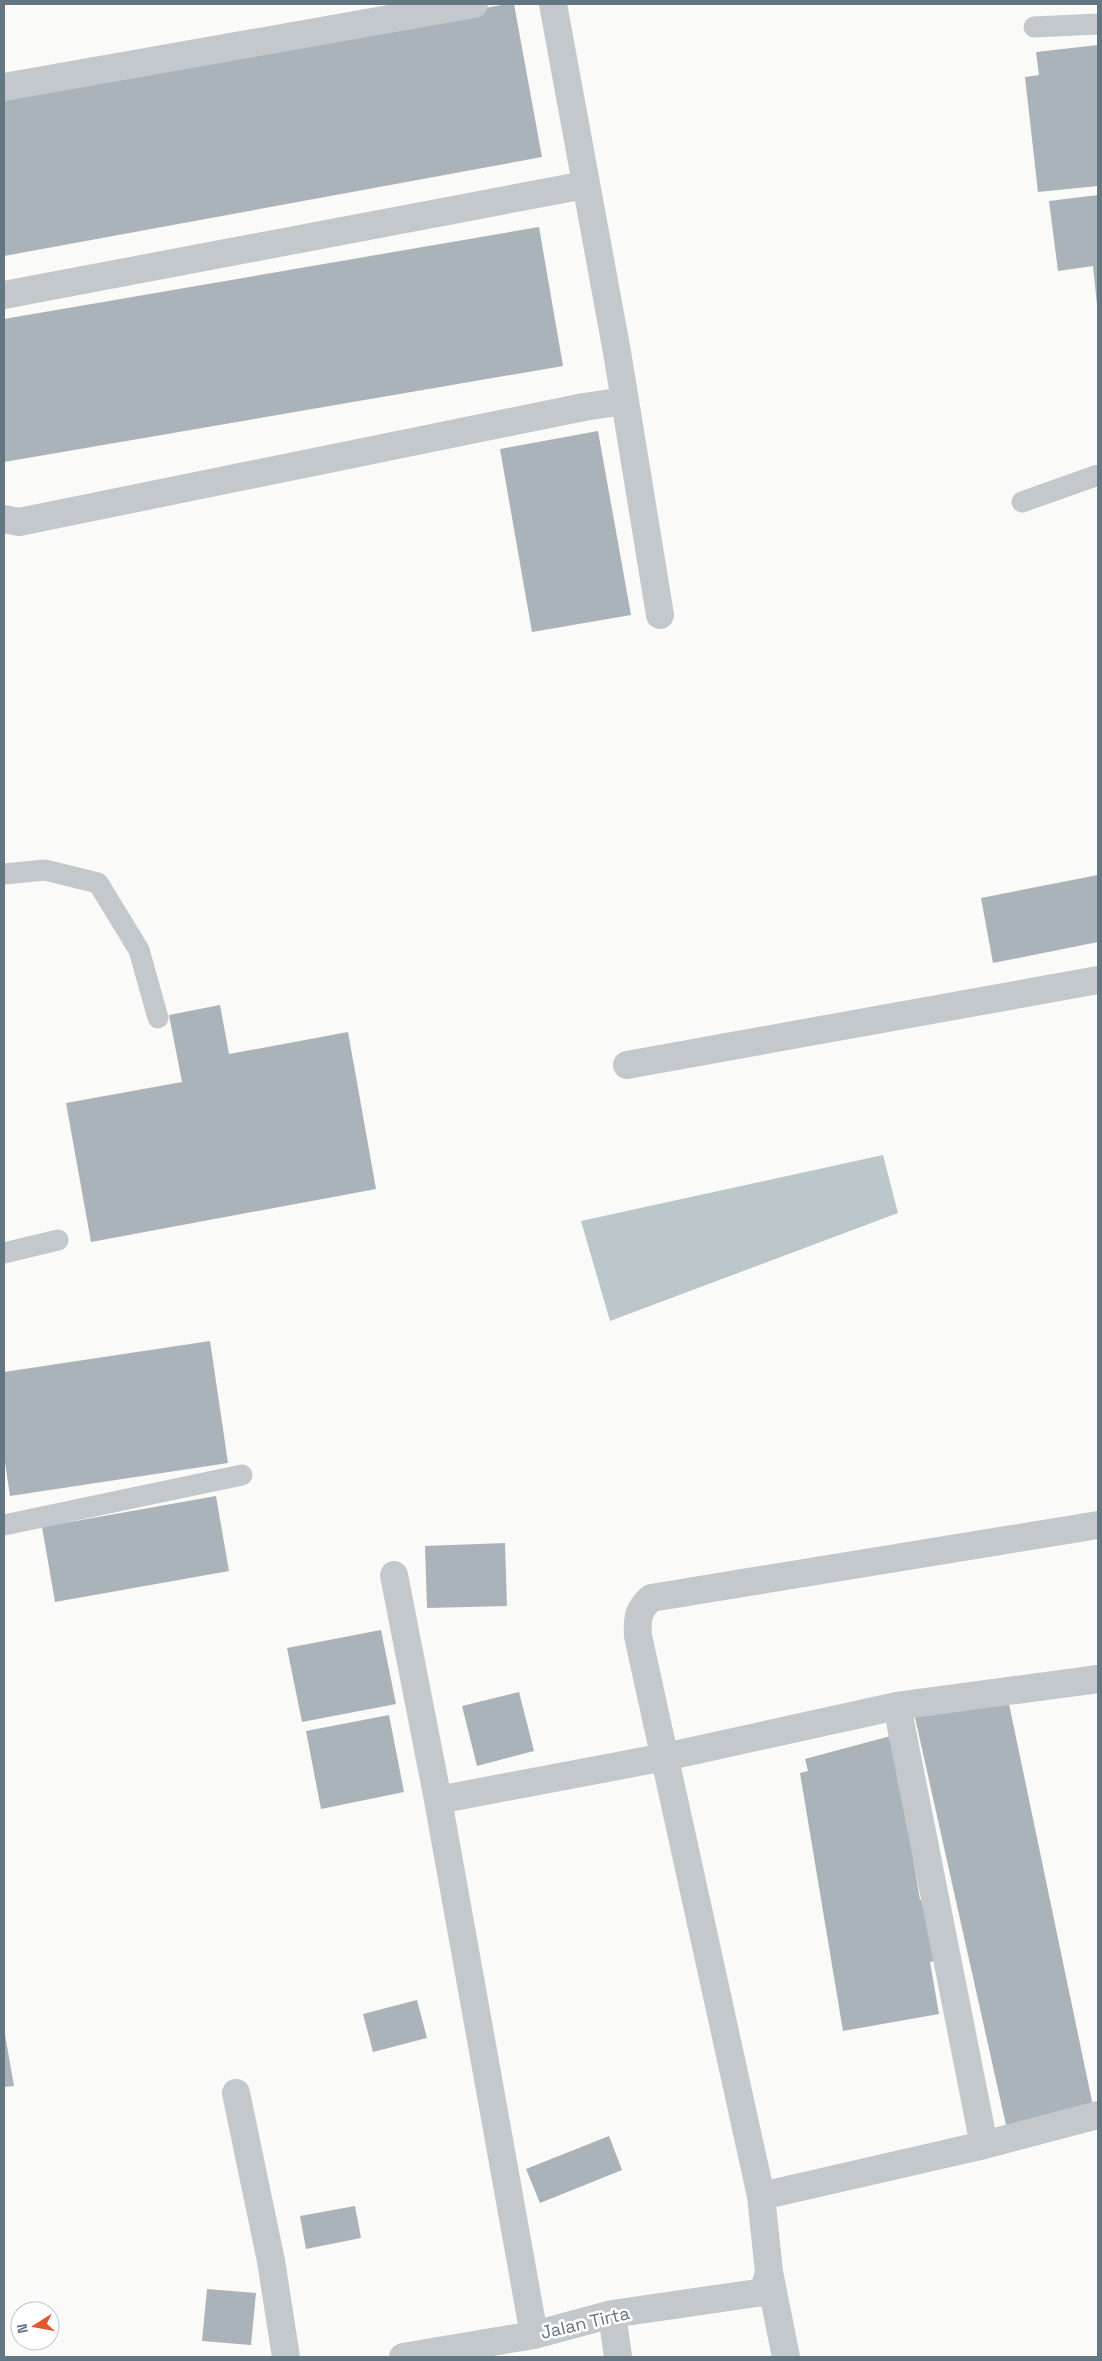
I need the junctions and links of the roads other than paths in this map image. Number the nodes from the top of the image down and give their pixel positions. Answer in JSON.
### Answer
{"nodes":[{"id":1,"x":474,"y":4,"type":"edge"},
{"id":2,"x":552,"y":4,"type":"edge"},
{"id":3,"x":1098,"y":24,"type":"edge"},
{"id":4,"x":1034,"y":27,"type":"dead end"},
{"id":5,"x":4,"y":87,"type":"edge"},
{"id":6,"x":585,"y":186,"type":"junction"},
{"id":7,"x":4,"y":294,"type":"edge"},
{"id":8,"x":624,"y":401,"type":"junction"},
{"id":9,"x":1098,"y":475,"type":"edge"},
{"id":10,"x":1022,"y":502,"type":"dead end"},
{"id":11,"x":4,"y":519,"type":"edge"},
{"id":12,"x":660,"y":615,"type":"dead end"},
{"id":13,"x":4,"y":874,"type":"edge"},
{"id":14,"x":1098,"y":980,"type":"edge"},
{"id":15,"x":158,"y":1018,"type":"dead end"},
{"id":16,"x":627,"y":1065,"type":"dead end"},
{"id":17,"x":58,"y":1240,"type":"dead end"},
{"id":18,"x":4,"y":1253,"type":"edge"},
{"id":19,"x":242,"y":1476,"type":"dead end"},
{"id":20,"x":4,"y":1525,"type":"edge"},
{"id":21,"x":1098,"y":1525,"type":"edge"},
{"id":22,"x":394,"y":1575,"type":"dead end"},
{"id":23,"x":1098,"y":1679,"type":"edge"},
{"id":24,"x":897,"y":1706,"type":"junction"},
{"id":25,"x":665,"y":1757,"type":"junction"},
{"id":26,"x":438,"y":1800,"type":"junction"},
{"id":27,"x":236,"y":2093,"type":"dead end"},
{"id":28,"x":1098,"y":2115,"type":"edge"},
{"id":29,"x":984,"y":2145,"type":"junction"},
{"id":30,"x":761,"y":2196,"type":"junction"},
{"id":31,"x":767,"y":2279,"type":"junction"},
{"id":32,"x":612,"y":2314,"type":"junction"},
{"id":33,"x":534,"y":2335,"type":"junction"},
{"id":34,"x":286,"y":2357,"type":"edge"},
{"id":35,"x":403,"y":2357,"type":"edge"},
{"id":36,"x":618,"y":2357,"type":"edge"},
{"id":37,"x":786,"y":2357,"type":"edge"}],
"edges":[{"from":1,"to":5,"type":"street"},
{"from":2,"to":6,"type":"street"},
{"from":3,"to":4,"type":"lane"},
{"from":6,"to":7,"type":"street"},
{"from":6,"to":8,"type":"street"},
{"from":8,"to":11,"type":"street"},
{"from":8,"to":12,"type":"street"},
{"from":9,"to":10,"type":"lane"},
{"from":13,"to":15,"type":"lane"},
{"from":14,"to":16,"type":"street"},
{"from":17,"to":18,"type":"lane"},
{"from":19,"to":20,"type":"lane"},
{"from":21,"to":25,"type":"street"},
{"from":22,"to":26,"type":"street"},
{"from":23,"to":24,"type":"street"},
{"from":24,"to":25,"type":"street"},
{"from":24,"to":29,"type":"street"},
{"from":25,"to":26,"type":"street"},
{"from":25,"to":30,"type":"street"},
{"from":26,"to":33,"type":"street"},
{"from":27,"to":34,"type":"street"},
{"from":28,"to":29,"type":"street"},
{"from":29,"to":30,"type":"street"},
{"from":30,"to":31,"type":"street"},
{"from":31,"to":32,"type":"street","name":"Jalan Tirta"},
{"from":31,"to":37,"type":"street"},
{"from":32,"to":33,"type":"street","name":"Jalan Tirta"},
{"from":32,"to":36,"type":"street"},
{"from":33,"to":35,"type":"street","name":"Jalan Tirta"}]}
